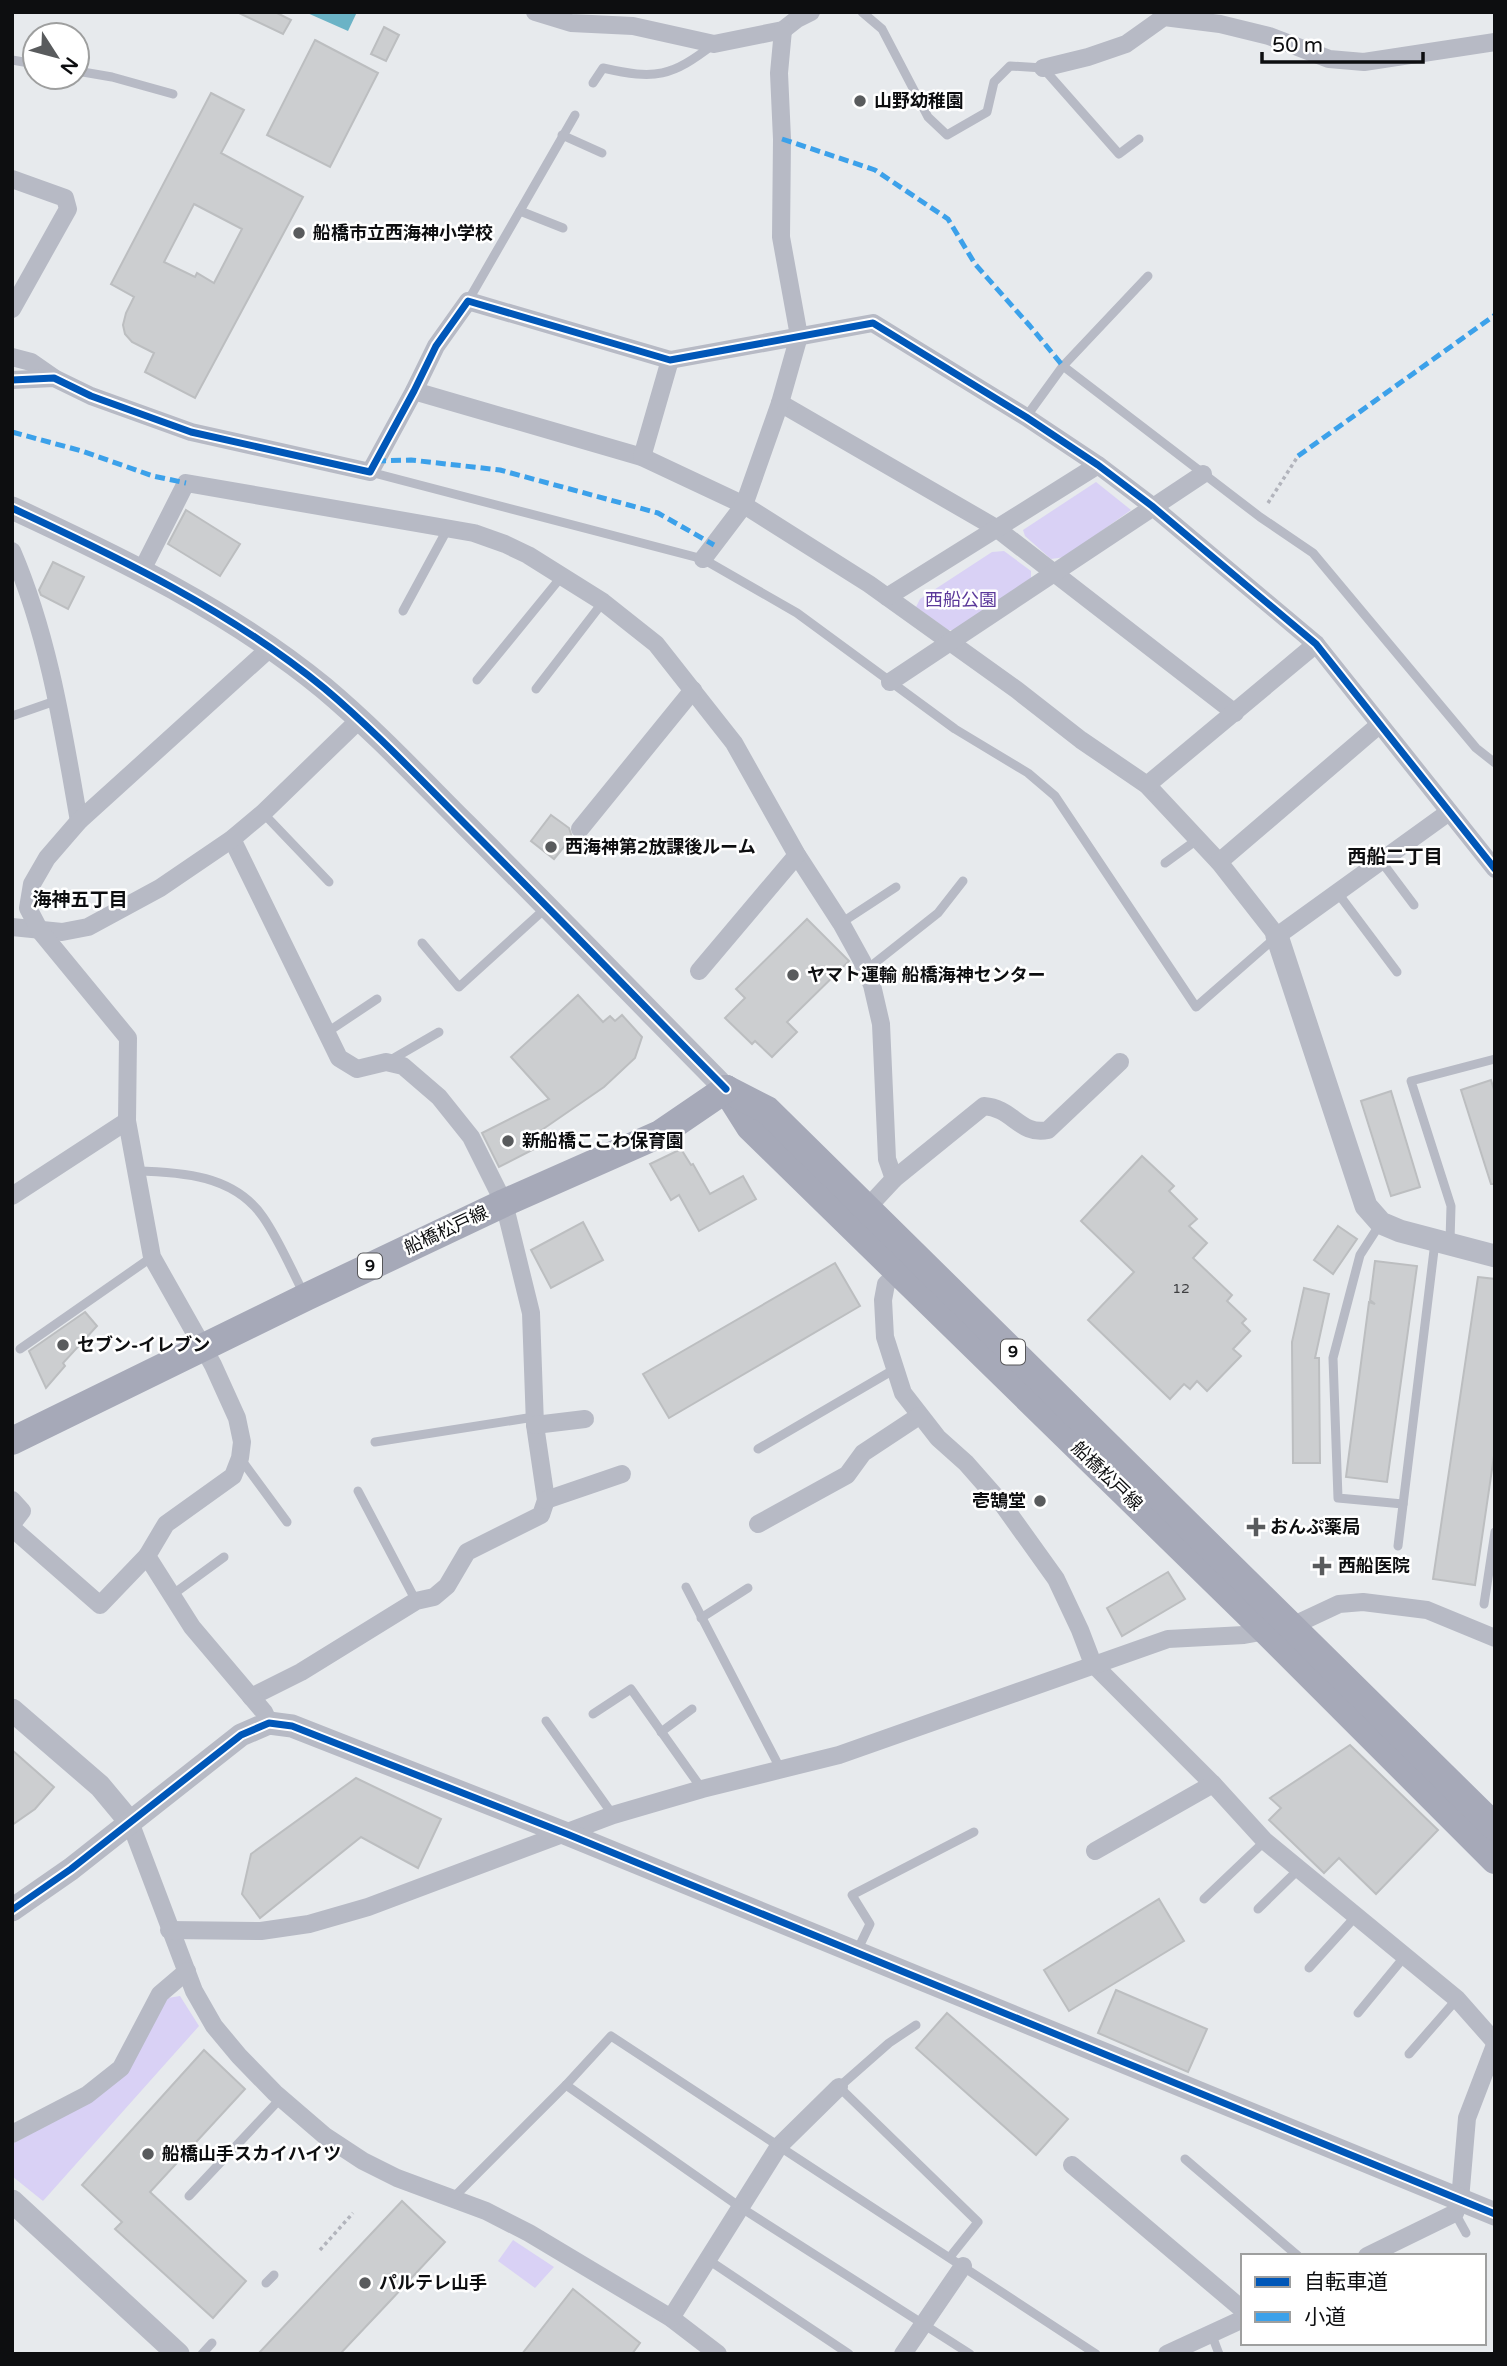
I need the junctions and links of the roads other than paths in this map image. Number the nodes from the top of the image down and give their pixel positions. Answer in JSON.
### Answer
{"nodes":[{"id":1,"x":535,"y":12,"type":"edge"},
{"id":2,"x":811,"y":12,"type":"edge"},
{"id":3,"x":862,"y":12,"type":"edge"},
{"id":4,"x":1162,"y":15,"type":"edge"},
{"id":5,"x":572,"y":18,"type":"edge"},
{"id":6,"x":783,"y":30,"type":"junction"},
{"id":7,"x":1495,"y":42,"type":"edge"},
{"id":8,"x":714,"y":44,"type":"junction"},
{"id":9,"x":1044,"y":68,"type":"junction"},
{"id":10,"x":91,"y":73,"type":"edge"},
{"id":11,"x":593,"y":83,"type":"dead end"},
{"id":12,"x":173,"y":94,"type":"dead end"},
{"id":13,"x":575,"y":115,"type":"dead end"},
{"id":14,"x":562,"y":135,"type":"junction"},
{"id":15,"x":1139,"y":139,"type":"dead end"},
{"id":16,"x":602,"y":153,"type":"dead end"},
{"id":17,"x":12,"y":179,"type":"edge"},
{"id":18,"x":520,"y":211,"type":"junction"},
{"id":19,"x":564,"y":228,"type":"dead end"},
{"id":20,"x":1148,"y":276,"type":"dead end"},
{"id":21,"x":468,"y":301,"type":"junction"},
{"id":22,"x":12,"y":309,"type":"edge"},
{"id":23,"x":799,"y":336,"type":"junction"},
{"id":24,"x":12,"y":357,"type":"edge"},
{"id":25,"x":670,"y":360,"type":"junction"},
{"id":26,"x":1063,"y":366,"type":"junction"},
{"id":27,"x":54,"y":378,"type":"junction"},
{"id":28,"x":12,"y":380,"type":"edge"},
{"id":29,"x":414,"y":391,"type":"junction"},
{"id":30,"x":780,"y":403,"type":"junction"},
{"id":31,"x":1026,"y":417,"type":"junction"},
{"id":32,"x":642,"y":457,"type":"junction"},
{"id":33,"x":1098,"y":465,"type":"junction"},
{"id":34,"x":370,"y":471,"type":"junction"},
{"id":35,"x":1203,"y":474,"type":"junction"},
{"id":36,"x":744,"y":505,"type":"junction"},
{"id":37,"x":1152,"y":506,"type":"junction"},
{"id":38,"x":12,"y":508,"type":"edge"},
{"id":39,"x":447,"y":528,"type":"junction"},
{"id":40,"x":996,"y":528,"type":"junction"},
{"id":41,"x":12,"y":551,"type":"edge"},
{"id":42,"x":703,"y":559,"type":"junction"},
{"id":43,"x":142,"y":570,"type":"junction"},
{"id":44,"x":1053,"y":573,"type":"junction"},
{"id":45,"x":562,"y":576,"type":"junction"},
{"id":46,"x":887,"y":597,"type":"junction"},
{"id":47,"x":603,"y":602,"type":"junction"},
{"id":48,"x":403,"y":611,"type":"dead end"},
{"id":49,"x":951,"y":642,"type":"junction"},
{"id":50,"x":1316,"y":644,"type":"junction"},
{"id":51,"x":270,"y":648,"type":"junction"},
{"id":52,"x":477,"y":680,"type":"dead end"},
{"id":53,"x":890,"y":682,"type":"junction"},
{"id":54,"x":537,"y":689,"type":"dead end"},
{"id":55,"x":692,"y":690,"type":"junction"},
{"id":56,"x":58,"y":700,"type":"junction"},
{"id":57,"x":1235,"y":713,"type":"junction"},
{"id":58,"x":12,"y":716,"type":"edge"},
{"id":59,"x":360,"y":719,"type":"junction"},
{"id":60,"x":1379,"y":725,"type":"junction"},
{"id":61,"x":1495,"y":763,"type":"edge"},
{"id":62,"x":1147,"y":785,"type":"junction"},
{"id":63,"x":1449,"y":812,"type":"junction"},
{"id":64,"x":263,"y":813,"type":"junction"},
{"id":65,"x":79,"y":821,"type":"junction"},
{"id":66,"x":580,"y":829,"type":"dead end"},
{"id":67,"x":232,"y":839,"type":"junction"},
{"id":68,"x":1198,"y":839,"type":"junction"},
{"id":69,"x":797,"y":855,"type":"junction"},
{"id":70,"x":1381,"y":861,"type":"junction"},
{"id":71,"x":1219,"y":862,"type":"junction"},
{"id":72,"x":1165,"y":863,"type":"dead end"},
{"id":73,"x":1495,"y":869,"type":"edge"},
{"id":74,"x":963,"y":881,"type":"dead end"},
{"id":75,"x":329,"y":882,"type":"dead end"},
{"id":76,"x":896,"y":887,"type":"dead end"},
{"id":77,"x":1337,"y":892,"type":"junction"},
{"id":78,"x":1414,"y":905,"type":"dead end"},
{"id":79,"x":547,"y":906,"type":"junction"},
{"id":80,"x":841,"y":923,"type":"junction"},
{"id":81,"x":12,"y":928,"type":"edge"},
{"id":82,"x":40,"y":931,"type":"junction"},
{"id":83,"x":1277,"y":936,"type":"junction"},
{"id":84,"x":422,"y":943,"type":"dead end"},
{"id":85,"x":866,"y":970,"type":"junction"},
{"id":86,"x":699,"y":971,"type":"dead end"},
{"id":87,"x":1397,"y":972,"type":"dead end"},
{"id":88,"x":377,"y":999,"type":"dead end"},
{"id":89,"x":439,"y":1032,"type":"dead end"},
{"id":90,"x":326,"y":1033,"type":"junction"},
{"id":91,"x":1495,"y":1059,"type":"edge"},
{"id":92,"x":386,"y":1062,"type":"junction"},
{"id":93,"x":1119,"y":1062,"type":"dead end"},
{"id":94,"x":726,"y":1089,"type":"junction"},
{"id":95,"x":127,"y":1121,"type":"junction"},
{"id":96,"x":135,"y":1171,"type":"junction"},
{"id":97,"x":894,"y":1179,"type":"junction"},
{"id":98,"x":12,"y":1196,"type":"edge"},
{"id":99,"x":504,"y":1203,"type":"junction"},
{"id":100,"x":867,"y":1208,"type":"junction"},
{"id":101,"x":1381,"y":1223,"type":"junction"},
{"id":102,"x":1442,"y":1243,"type":"junction"},
{"id":103,"x":1495,"y":1256,"type":"edge"},
{"id":104,"x":152,"y":1257,"type":"junction"},
{"id":105,"x":899,"y":1272,"type":"junction"},
{"id":106,"x":306,"y":1297,"type":"junction"},
{"id":107,"x":204,"y":1347,"type":"junction"},
{"id":108,"x":20,"y":1349,"type":"dead end"},
{"id":109,"x":895,"y":1369,"type":"junction"},
{"id":110,"x":919,"y":1416,"type":"junction"},
{"id":111,"x":585,"y":1419,"type":"dead end"},
{"id":112,"x":535,"y":1421,"type":"junction"},
{"id":113,"x":12,"y":1441,"type":"edge"},
{"id":114,"x":375,"y":1443,"type":"dead end"},
{"id":115,"x":758,"y":1449,"type":"dead end"},
{"id":116,"x":240,"y":1458,"type":"junction"},
{"id":117,"x":622,"y":1474,"type":"dead end"},
{"id":118,"x":358,"y":1491,"type":"dead end"},
{"id":119,"x":12,"y":1500,"type":"edge"},
{"id":120,"x":545,"y":1500,"type":"junction"},
{"id":121,"x":1403,"y":1504,"type":"junction"},
{"id":122,"x":287,"y":1522,"type":"dead end"},
{"id":123,"x":758,"y":1524,"type":"dead end"},
{"id":124,"x":12,"y":1526,"type":"edge"},
{"id":125,"x":1495,"y":1532,"type":"edge"},
{"id":126,"x":1398,"y":1546,"type":"dead end"},
{"id":127,"x":147,"y":1556,"type":"junction"},
{"id":128,"x":224,"y":1558,"type":"dead end"},
{"id":129,"x":686,"y":1587,"type":"dead end"},
{"id":130,"x":748,"y":1588,"type":"dead end"},
{"id":131,"x":172,"y":1595,"type":"junction"},
{"id":132,"x":416,"y":1601,"type":"junction"},
{"id":133,"x":1484,"y":1604,"type":"dead end"},
{"id":134,"x":701,"y":1618,"type":"junction"},
{"id":135,"x":1279,"y":1628,"type":"junction"},
{"id":136,"x":1495,"y":1638,"type":"edge"},
{"id":137,"x":1093,"y":1664,"type":"junction"},
{"id":138,"x":251,"y":1698,"type":"junction"},
{"id":139,"x":692,"y":1709,"type":"dead end"},
{"id":140,"x":12,"y":1710,"type":"edge"},
{"id":141,"x":593,"y":1714,"type":"dead end"},
{"id":142,"x":546,"y":1721,"type":"dead end"},
{"id":143,"x":269,"y":1723,"type":"junction"},
{"id":144,"x":661,"y":1731,"type":"junction"},
{"id":145,"x":781,"y":1770,"type":"junction"},
{"id":146,"x":1213,"y":1784,"type":"junction"},
{"id":147,"x":702,"y":1789,"type":"junction"},
{"id":148,"x":613,"y":1815,"type":"junction"},
{"id":149,"x":130,"y":1822,"type":"junction"},
{"id":150,"x":1495,"y":1827,"type":"edge"},
{"id":151,"x":974,"y":1832,"type":"dead end"},
{"id":152,"x":566,"y":1834,"type":"junction"},
{"id":153,"x":1265,"y":1841,"type":"junction"},
{"id":154,"x":1095,"y":1850,"type":"dead end"},
{"id":155,"x":1495,"y":1860,"type":"edge"},
{"id":156,"x":1299,"y":1869,"type":"junction"},
{"id":157,"x":1204,"y":1899,"type":"dead end"},
{"id":158,"x":1258,"y":1909,"type":"dead end"},
{"id":159,"x":12,"y":1910,"type":"edge"},
{"id":160,"x":1356,"y":1916,"type":"junction"},
{"id":161,"x":169,"y":1930,"type":"junction"},
{"id":162,"x":856,"y":1952,"type":"junction"},
{"id":163,"x":1405,"y":1956,"type":"junction"},
{"id":164,"x":1309,"y":1968,"type":"dead end"},
{"id":165,"x":187,"y":1972,"type":"junction"},
{"id":166,"x":1457,"y":1999,"type":"junction"},
{"id":167,"x":1358,"y":2013,"type":"dead end"},
{"id":168,"x":916,"y":2025,"type":"dead end"},
{"id":169,"x":1495,"y":2044,"type":"edge"},
{"id":170,"x":1409,"y":2054,"type":"dead end"},
{"id":171,"x":566,"y":2085,"type":"junction"},
{"id":172,"x":839,"y":2087,"type":"junction"},
{"id":173,"x":281,"y":2098,"type":"junction"},
{"id":174,"x":12,"y":2134,"type":"edge"},
{"id":175,"x":779,"y":2146,"type":"junction"},
{"id":176,"x":1185,"y":2159,"type":"dead end"},
{"id":177,"x":1072,"y":2165,"type":"dead end"},
{"id":178,"x":188,"y":2196,"type":"dead end"},
{"id":179,"x":453,"y":2197,"type":"junction"},
{"id":180,"x":12,"y":2201,"type":"edge"},
{"id":181,"x":740,"y":2207,"type":"junction"},
{"id":182,"x":1458,"y":2207,"type":"junction"},
{"id":183,"x":1495,"y":2214,"type":"edge"},
{"id":184,"x":1466,"y":2233,"type":"dead end"},
{"id":185,"x":1296,"y":2254,"type":"edge"},
{"id":186,"x":1371,"y":2254,"type":"edge"},
{"id":187,"x":706,"y":2259,"type":"junction"},
{"id":188,"x":956,"y":2262,"type":"junction"},
{"id":189,"x":274,"y":2275,"type":"dead end"},
{"id":190,"x":266,"y":2283,"type":"dead end"},
{"id":191,"x":1241,"y":2308,"type":"edge"},
{"id":192,"x":671,"y":2318,"type":"junction"},
{"id":193,"x":1241,"y":2320,"type":"edge"},
{"id":194,"x":923,"y":2323,"type":"junction"},
{"id":195,"x":1211,"y":2333,"type":"junction"},
{"id":196,"x":212,"y":2343,"type":"dead end"},
{"id":197,"x":178,"y":2354,"type":"edge"},
{"id":198,"x":202,"y":2354,"type":"edge"},
{"id":199,"x":718,"y":2354,"type":"edge"},
{"id":200,"x":849,"y":2354,"type":"edge"},
{"id":201,"x":903,"y":2354,"type":"edge"},
{"id":202,"x":970,"y":2354,"type":"edge"},
{"id":203,"x":1096,"y":2354,"type":"edge"},
{"id":204,"x":1167,"y":2354,"type":"edge"},
{"id":205,"x":1219,"y":2354,"type":"edge"}],
"edges":[{"from":1,"to":5,"type":"street"},
{"from":2,"to":6,"type":"street"},
{"from":3,"to":9,"type":"lane"},
{"from":4,"to":7,"type":"street"},
{"from":4,"to":9,"type":"street"},
{"from":5,"to":8,"type":"street"},
{"from":6,"to":8,"type":"street"},
{"from":6,"to":23,"type":"street"},
{"from":8,"to":11,"type":"lane"},
{"from":9,"to":15,"type":"lane"},
{"from":10,"to":12,"type":"lane"},
{"from":13,"to":14,"type":"lane"},
{"from":14,"to":16,"type":"lane"},
{"from":14,"to":18,"type":"lane"},
{"from":17,"to":22,"type":"street"},
{"from":18,"to":19,"type":"lane"},
{"from":18,"to":21,"type":"lane"},
{"from":20,"to":26,"type":"lane"},
{"from":21,"to":25,"type":"street"},
{"from":21,"to":29,"type":"street"},
{"from":23,"to":25,"type":"street"},
{"from":23,"to":30,"type":"street"},
{"from":23,"to":31,"type":"street"},
{"from":24,"to":27,"type":"street"},
{"from":25,"to":32,"type":"street"},
{"from":26,"to":31,"type":"lane"},
{"from":26,"to":35,"type":"lane"},
{"from":27,"to":28,"type":"street"},
{"from":27,"to":34,"type":"street"},
{"from":29,"to":32,"type":"street"},
{"from":29,"to":34,"type":"street"},
{"from":30,"to":36,"type":"street"},
{"from":30,"to":40,"type":"street"},
{"from":31,"to":33,"type":"street"},
{"from":32,"to":36,"type":"street"},
{"from":33,"to":37,"type":"street"},
{"from":33,"to":40,"type":"street"},
{"from":34,"to":42,"type":"lane"},
{"from":35,"to":37,"type":"street"},
{"from":35,"to":61,"type":"lane"},
{"from":36,"to":42,"type":"street"},
{"from":36,"to":46,"type":"street"},
{"from":37,"to":44,"type":"street"},
{"from":37,"to":50,"type":"street"},
{"from":38,"to":43,"type":"street"},
{"from":39,"to":43,"type":"street"},
{"from":39,"to":45,"type":"street"},
{"from":39,"to":48,"type":"lane"},
{"from":40,"to":44,"type":"street"},
{"from":40,"to":46,"type":"street"},
{"from":41,"to":56,"type":"street"},
{"from":42,"to":53,"type":"lane"},
{"from":43,"to":51,"type":"street"},
{"from":44,"to":49,"type":"street"},
{"from":44,"to":57,"type":"street"},
{"from":45,"to":47,"type":"street"},
{"from":45,"to":52,"type":"lane"},
{"from":46,"to":49,"type":"street"},
{"from":47,"to":54,"type":"lane"},
{"from":47,"to":55,"type":"street"},
{"from":49,"to":53,"type":"street"},
{"from":49,"to":62,"type":"street"},
{"from":50,"to":57,"type":"street"},
{"from":50,"to":60,"type":"street"},
{"from":51,"to":59,"type":"street"},
{"from":51,"to":65,"type":"street"},
{"from":53,"to":83,"type":"lane"},
{"from":55,"to":66,"type":"street"},
{"from":55,"to":69,"type":"street"},
{"from":56,"to":58,"type":"lane"},
{"from":56,"to":65,"type":"street"},
{"from":57,"to":62,"type":"street"},
{"from":59,"to":64,"type":"street"},
{"from":59,"to":79,"type":"street"},
{"from":60,"to":63,"type":"street"},
{"from":60,"to":71,"type":"street"},
{"from":62,"to":68,"type":"street"},
{"from":63,"to":70,"type":"street"},
{"from":63,"to":73,"type":"street"},
{"from":64,"to":67,"type":"street"},
{"from":64,"to":75,"type":"lane"},
{"from":65,"to":82,"type":"street"},
{"from":67,"to":82,"type":"street"},
{"from":67,"to":90,"type":"street"},
{"from":68,"to":71,"type":"street"},
{"from":68,"to":72,"type":"lane"},
{"from":69,"to":80,"type":"street"},
{"from":69,"to":86,"type":"street"},
{"from":70,"to":77,"type":"street"},
{"from":70,"to":78,"type":"lane"},
{"from":71,"to":83,"type":"street"},
{"from":74,"to":85,"type":"lane"},
{"from":76,"to":80,"type":"lane"},
{"from":77,"to":83,"type":"street"},
{"from":77,"to":87,"type":"lane"},
{"from":79,"to":84,"type":"lane"},
{"from":79,"to":94,"type":"street"},
{"from":80,"to":85,"type":"street"},
{"from":81,"to":82,"type":"street"},
{"from":82,"to":95,"type":"street"},
{"from":83,"to":101,"type":"street"},
{"from":85,"to":97,"type":"street"},
{"from":88,"to":90,"type":"lane"},
{"from":89,"to":92,"type":"lane"},
{"from":90,"to":92,"type":"street"},
{"from":91,"to":102,"type":"lane"},
{"from":92,"to":99,"type":"street"},
{"from":93,"to":97,"type":"street"},
{"from":94,"to":99,"type":"main road","name":"船橋松戸線","number":"9"},
{"from":94,"to":100,"type":"main road","name":"船橋松戸線","number":"9"},
{"from":94,"to":105,"type":"main road","name":"船橋松戸線","number":"9"},
{"from":95,"to":96,"type":"street"},
{"from":95,"to":98,"type":"street"},
{"from":96,"to":104,"type":"street"},
{"from":96,"to":106,"type":"lane"},
{"from":97,"to":100,"type":"street"},
{"from":99,"to":106,"type":"main road","name":"船橋松戸線","number":"9"},
{"from":99,"to":112,"type":"street"},
{"from":100,"to":135,"type":"main road","name":"船橋松戸線","number":"9"},
{"from":101,"to":102,"type":"street"},
{"from":101,"to":121,"type":"lane"},
{"from":102,"to":103,"type":"street"},
{"from":102,"to":121,"type":"lane"},
{"from":104,"to":107,"type":"street"},
{"from":104,"to":108,"type":"lane"},
{"from":105,"to":109,"type":"street"},
{"from":105,"to":135,"type":"main road","name":"船橋松戸線","number":"9"},
{"from":106,"to":107,"type":"main road","name":"船橋松戸線","number":"9"},
{"from":107,"to":113,"type":"main road","name":"船橋松戸線","number":"9"},
{"from":107,"to":116,"type":"street"},
{"from":109,"to":110,"type":"street"},
{"from":109,"to":115,"type":"lane"},
{"from":110,"to":123,"type":"street"},
{"from":110,"to":137,"type":"street"},
{"from":111,"to":112,"type":"street"},
{"from":112,"to":114,"type":"lane"},
{"from":112,"to":120,"type":"street"},
{"from":116,"to":122,"type":"lane"},
{"from":116,"to":127,"type":"street"},
{"from":117,"to":120,"type":"street"},
{"from":118,"to":132,"type":"lane"},
{"from":119,"to":124,"type":"street"},
{"from":120,"to":132,"type":"street"},
{"from":121,"to":126,"type":"lane"},
{"from":124,"to":127,"type":"street"},
{"from":125,"to":133,"type":"lane"},
{"from":127,"to":131,"type":"street"},
{"from":128,"to":131,"type":"lane"},
{"from":129,"to":134,"type":"lane"},
{"from":130,"to":134,"type":"lane"},
{"from":131,"to":138,"type":"street"},
{"from":132,"to":138,"type":"street"},
{"from":134,"to":145,"type":"lane"},
{"from":135,"to":136,"type":"street"},
{"from":135,"to":137,"type":"street"},
{"from":135,"to":150,"type":"main road","name":"船橋松戸線","number":"9"},
{"from":135,"to":155,"type":"main road","name":"船橋松戸線","number":"9"},
{"from":137,"to":145,"type":"street"},
{"from":137,"to":146,"type":"street"},
{"from":138,"to":143,"type":"street"},
{"from":139,"to":144,"type":"lane"},
{"from":140,"to":149,"type":"street"},
{"from":141,"to":144,"type":"lane"},
{"from":142,"to":148,"type":"lane"},
{"from":143,"to":149,"type":"street"},
{"from":143,"to":152,"type":"street"},
{"from":144,"to":147,"type":"lane"},
{"from":145,"to":147,"type":"street"},
{"from":146,"to":153,"type":"street"},
{"from":146,"to":154,"type":"street"},
{"from":147,"to":148,"type":"street"},
{"from":148,"to":152,"type":"street"},
{"from":149,"to":159,"type":"street"},
{"from":149,"to":161,"type":"street"},
{"from":151,"to":162,"type":"lane"},
{"from":152,"to":161,"type":"street"},
{"from":152,"to":162,"type":"street"},
{"from":153,"to":156,"type":"street"},
{"from":153,"to":157,"type":"lane"},
{"from":156,"to":158,"type":"lane"},
{"from":156,"to":160,"type":"street"},
{"from":160,"to":163,"type":"street"},
{"from":160,"to":164,"type":"lane"},
{"from":161,"to":165,"type":"street"},
{"from":162,"to":182,"type":"street"},
{"from":163,"to":166,"type":"street"},
{"from":163,"to":167,"type":"lane"},
{"from":165,"to":173,"type":"street"},
{"from":165,"to":174,"type":"street"},
{"from":166,"to":169,"type":"street"},
{"from":166,"to":170,"type":"lane"},
{"from":168,"to":172,"type":"lane"},
{"from":169,"to":182,"type":"street"},
{"from":171,"to":175,"type":"lane"},
{"from":171,"to":179,"type":"lane"},
{"from":171,"to":181,"type":"lane"},
{"from":172,"to":175,"type":"street"},
{"from":172,"to":188,"type":"lane"},
{"from":173,"to":178,"type":"lane"},
{"from":173,"to":179,"type":"street"},
{"from":175,"to":181,"type":"street"},
{"from":175,"to":188,"type":"lane"},
{"from":176,"to":185,"type":"lane"},
{"from":177,"to":191,"type":"street"},
{"from":179,"to":192,"type":"street"},
{"from":180,"to":197,"type":"street"},
{"from":181,"to":187,"type":"street"},
{"from":181,"to":194,"type":"lane"},
{"from":182,"to":183,"type":"street"},
{"from":182,"to":184,"type":"lane"},
{"from":182,"to":186,"type":"street"},
{"from":187,"to":192,"type":"street"},
{"from":187,"to":200,"type":"lane"},
{"from":188,"to":194,"type":"street"},
{"from":188,"to":203,"type":"lane"},
{"from":189,"to":190,"type":"lane"},
{"from":192,"to":199,"type":"street"},
{"from":193,"to":195,"type":"street"},
{"from":194,"to":201,"type":"street"},
{"from":194,"to":202,"type":"lane"},
{"from":195,"to":204,"type":"street"},
{"from":195,"to":205,"type":"lane"},
{"from":196,"to":198,"type":"lane"}]}
